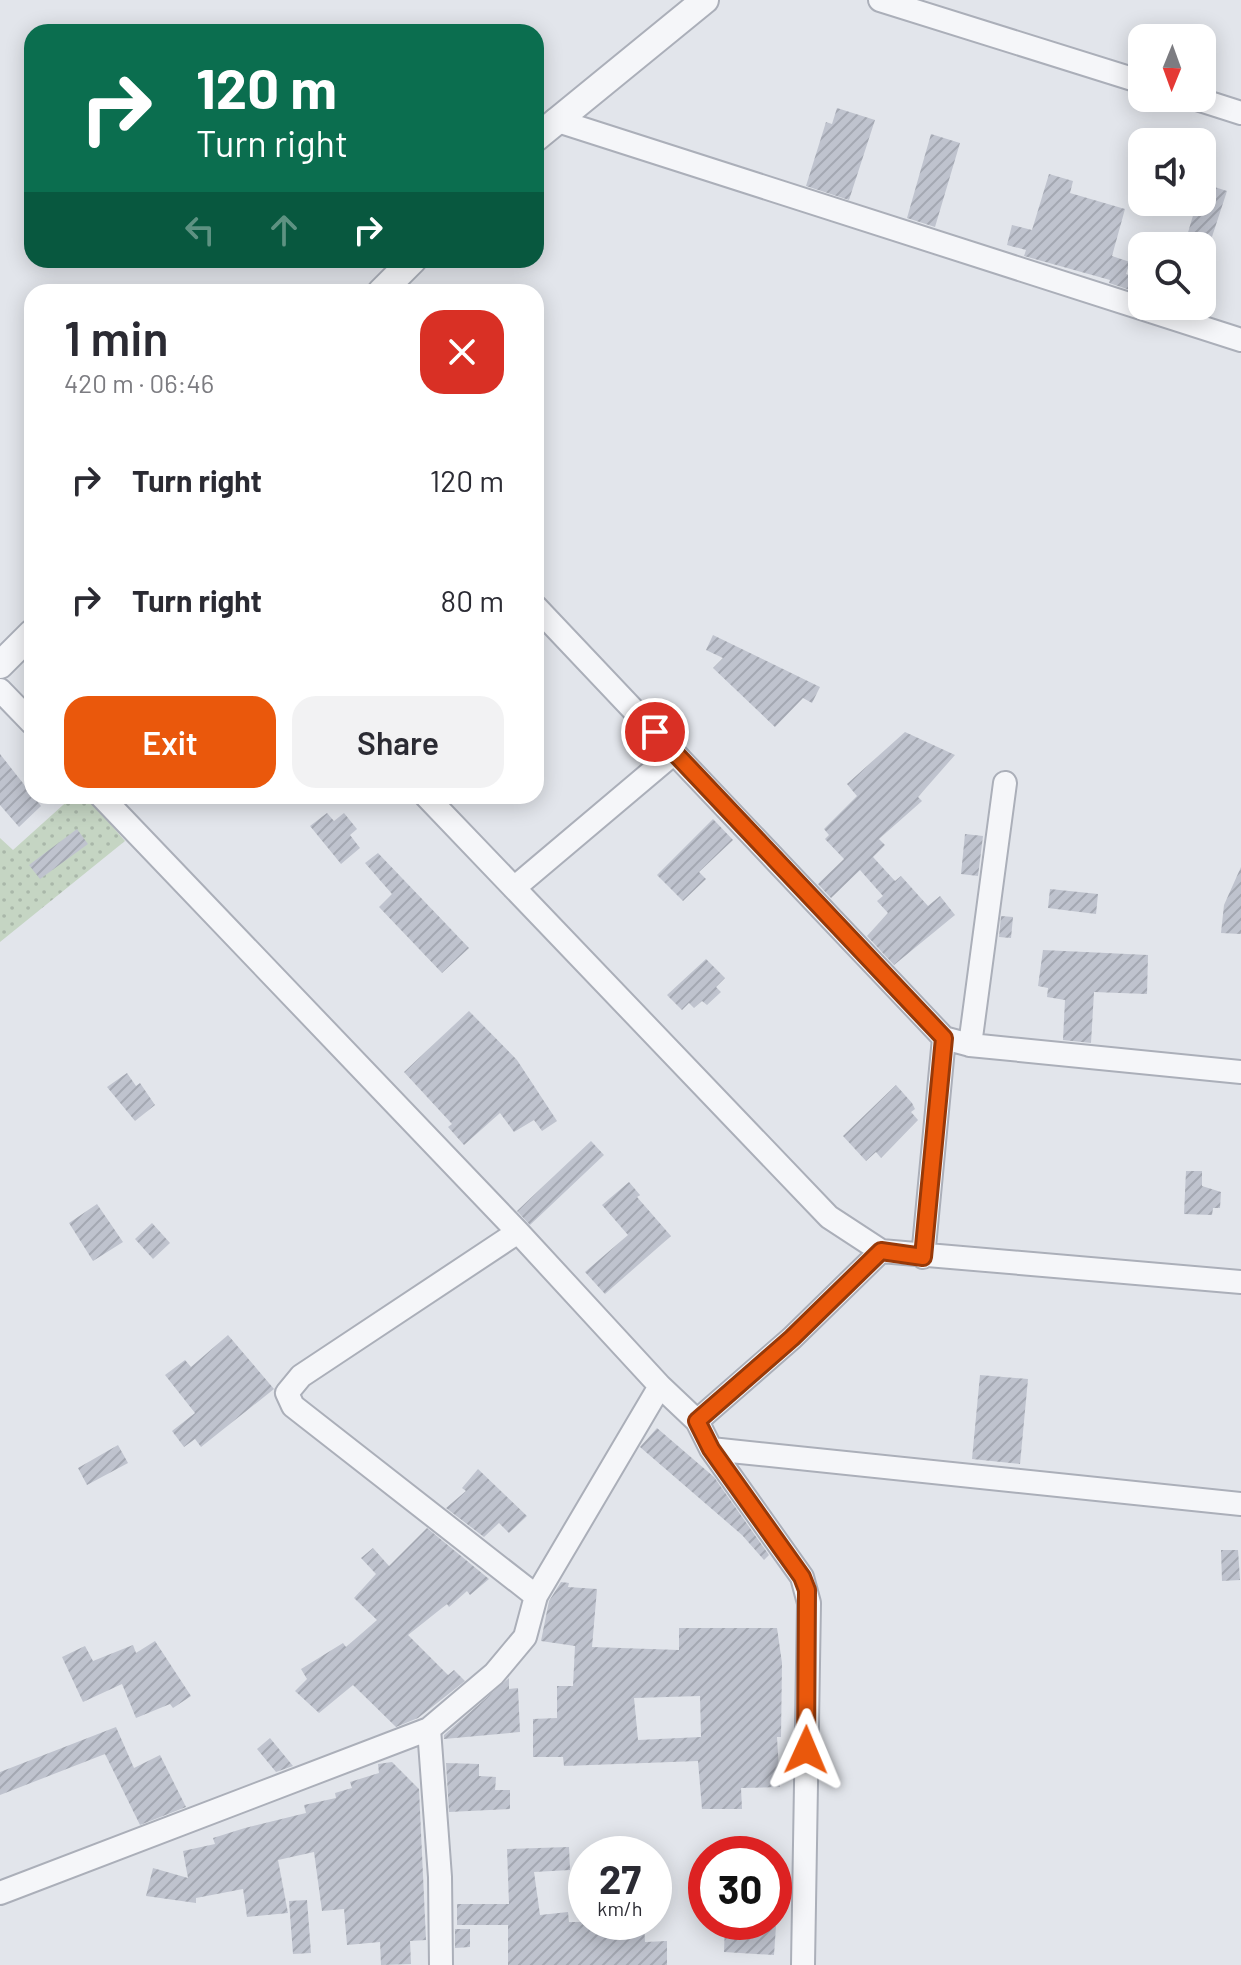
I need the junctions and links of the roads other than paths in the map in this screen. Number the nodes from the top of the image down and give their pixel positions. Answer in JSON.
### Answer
{"nodes":[{"id":1,"x":705,"y":0,"type":"edge"},
{"id":2,"x":880,"y":0,"type":"edge"},
{"id":3,"x":1128,"y":78,"type":"edge"},
{"id":4,"x":1216,"y":105,"type":"edge"},
{"id":5,"x":1241,"y":113,"type":"edge"},
{"id":6,"x":545,"y":129,"type":"edge"},
{"id":7,"x":405,"y":268,"type":"edge"},
{"id":8,"x":389,"y":284,"type":"edge"},
{"id":9,"x":1241,"y":340,"type":"edge"},
{"id":10,"x":544,"y":615,"type":"edge"},
{"id":11,"x":24,"y":641,"type":"edge"},
{"id":12,"x":0,"y":665,"type":"edge"},
{"id":13,"x":0,"y":690,"type":"edge"},
{"id":14,"x":24,"y":715,"type":"edge"},
{"id":15,"x":674,"y":753,"type":"junction"},
{"id":16,"x":1005,"y":783,"type":"dead end"},
{"id":17,"x":109,"y":804,"type":"edge"},
{"id":18,"x":434,"y":804,"type":"edge"},
{"id":19,"x":514,"y":888,"type":"junction"},
{"id":20,"x":944,"y":1038,"type":"junction"},
{"id":21,"x":970,"y":1045,"type":"junction"},
{"id":22,"x":1241,"y":1072,"type":"edge"},
{"id":23,"x":518,"y":1232,"type":"junction"},
{"id":24,"x":881,"y":1251,"type":"junction"},
{"id":25,"x":923,"y":1257,"type":"junction"},
{"id":26,"x":1241,"y":1282,"type":"edge"},
{"id":27,"x":660,"y":1386,"type":"junction"},
{"id":28,"x":697,"y":1421,"type":"junction"},
{"id":29,"x":711,"y":1449,"type":"junction"},
{"id":30,"x":1241,"y":1504,"type":"edge"},
{"id":31,"x":536,"y":1596,"type":"junction"},
{"id":32,"x":429,"y":1729,"type":"junction"},
{"id":33,"x":0,"y":1893,"type":"edge"},
{"id":34,"x":441,"y":1965,"type":"edge"},
{"id":35,"x":803,"y":1965,"type":"edge"}],
"edges":[{"from":1,"to":6,"type":"street"},
{"from":2,"to":3,"type":"street"},
{"from":4,"to":5,"type":"street"},
{"from":6,"to":9,"type":"street"},
{"from":7,"to":8,"type":"street"},
{"from":10,"to":15,"type":"street"},
{"from":11,"to":12,"type":"street"},
{"from":13,"to":14,"type":"street"},
{"from":15,"to":19,"type":"street"},
{"from":15,"to":20,"type":"street"},
{"from":16,"to":21,"type":"street"},
{"from":17,"to":23,"type":"street"},
{"from":18,"to":19,"type":"street"},
{"from":19,"to":24,"type":"street"},
{"from":20,"to":21,"type":"street"},
{"from":20,"to":25,"type":"street"},
{"from":21,"to":22,"type":"street"},
{"from":23,"to":27,"type":"street"},
{"from":23,"to":31,"type":"street"},
{"from":24,"to":25,"type":"street"},
{"from":24,"to":28,"type":"street"},
{"from":25,"to":26,"type":"street"},
{"from":27,"to":28,"type":"street"},
{"from":27,"to":31,"type":"street"},
{"from":28,"to":29,"type":"street"},
{"from":29,"to":30,"type":"street"},
{"from":29,"to":35,"type":"street"},
{"from":31,"to":32,"type":"street"},
{"from":32,"to":33,"type":"street"},
{"from":32,"to":34,"type":"street"}]}
